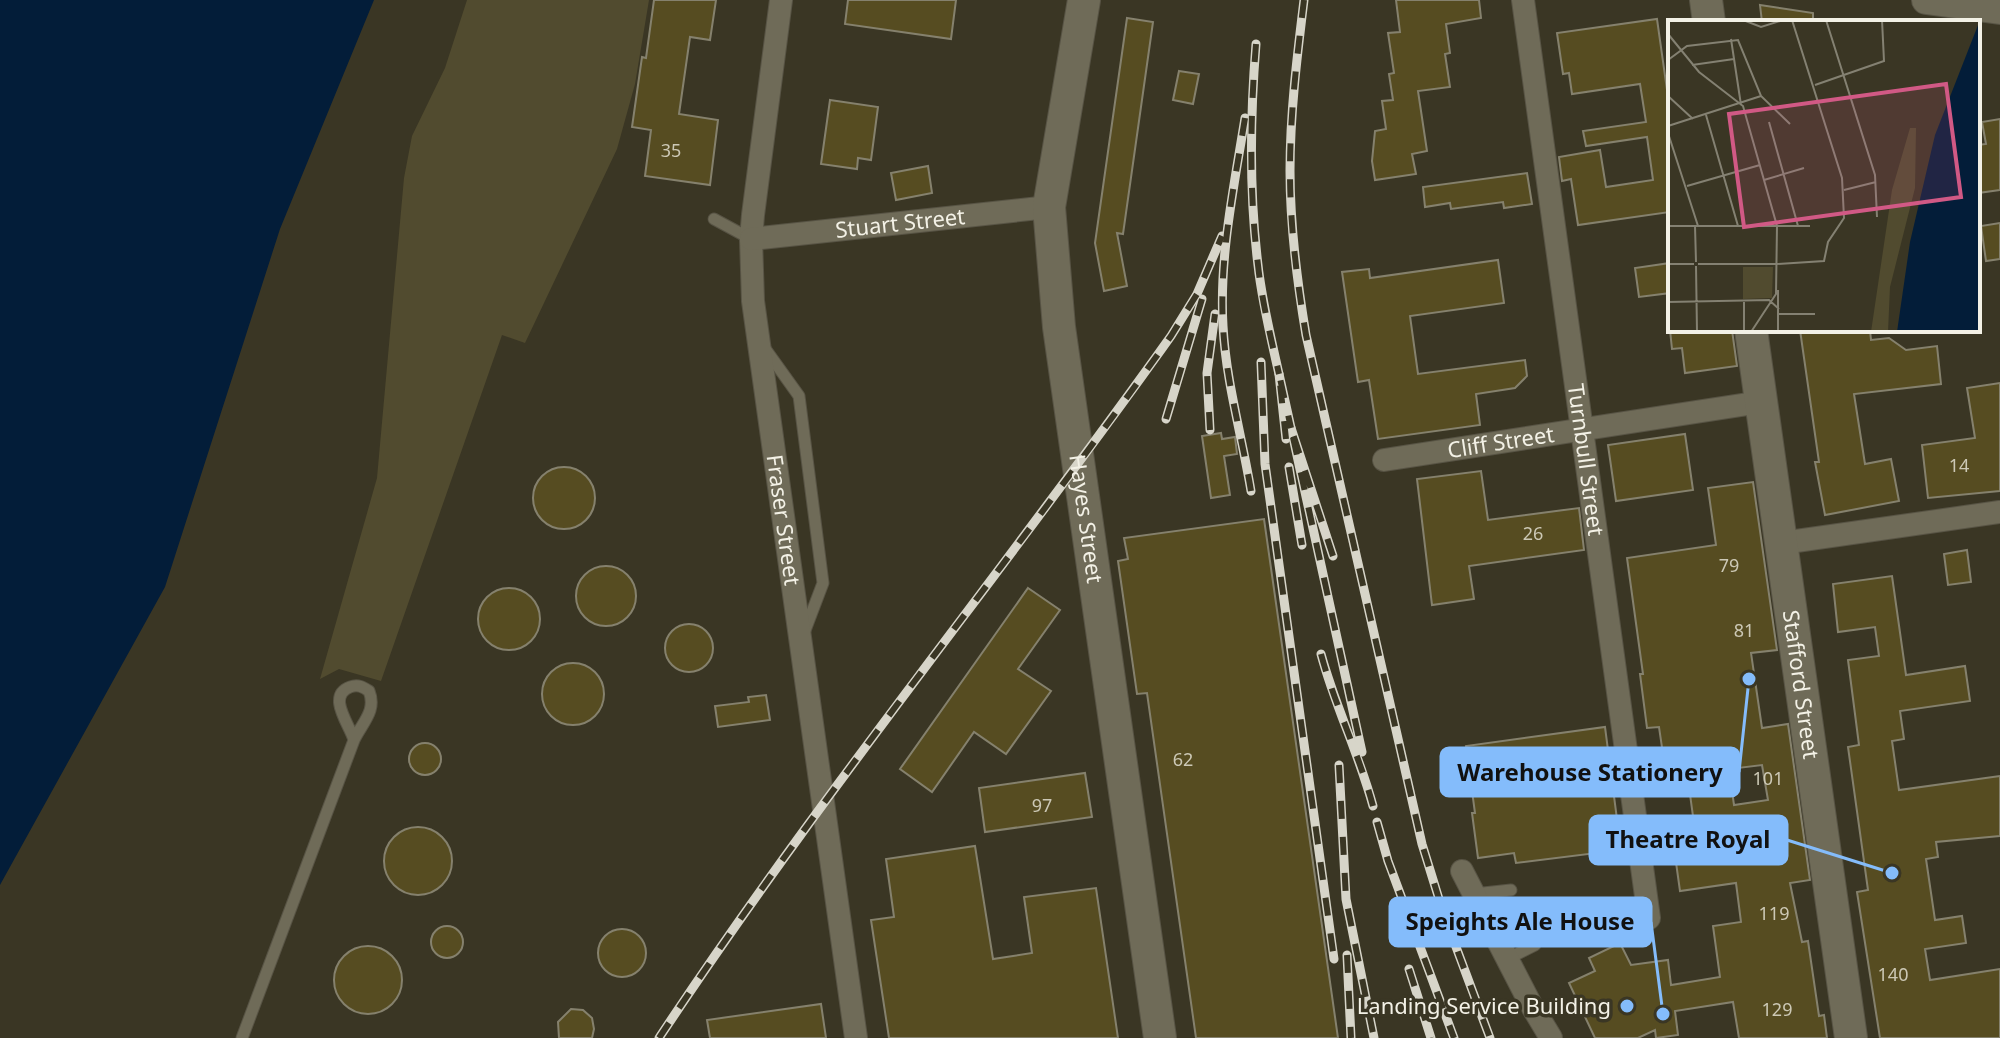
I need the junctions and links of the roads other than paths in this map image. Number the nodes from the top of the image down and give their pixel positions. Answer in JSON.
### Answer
{"nodes":[{"id":1,"x":781,"y":0,"type":"edge"},
{"id":2,"x":1084,"y":0,"type":"edge"},
{"id":3,"x":1523,"y":0,"type":"edge"},
{"id":4,"x":1706,"y":0,"type":"edge"},
{"id":5,"x":1926,"y":0,"type":"edge"},
{"id":6,"x":2000,"y":10,"type":"edge"},
{"id":7,"x":1709,"y":20,"type":"edge"},
{"id":8,"x":1049,"y":207,"type":"junction"},
{"id":9,"x":714,"y":219,"type":"dead end"},
{"id":10,"x":751,"y":239,"type":"junction"},
{"id":11,"x":1751,"y":332,"type":"edge"},
{"id":12,"x":758,"y":339,"type":"junction"},
{"id":13,"x":1761,"y":402,"type":"junction"},
{"id":14,"x":1584,"y":429,"type":"junction"},
{"id":15,"x":1384,"y":460,"type":"dead end"},
{"id":16,"x":2000,"y":512,"type":"edge"},
{"id":17,"x":1782,"y":543,"type":"junction"},
{"id":18,"x":801,"y":643,"type":"junction"},
{"id":19,"x":354,"y":740,"type":"dead end"},
{"id":20,"x":1462,"y":871,"type":"dead end"},
{"id":21,"x":1511,"y":890,"type":"dead end"},
{"id":22,"x":1474,"y":894,"type":"junction"},
{"id":23,"x":1649,"y":918,"type":"dead end"},
{"id":24,"x":1535,"y":945,"type":"dead end"},
{"id":25,"x":1507,"y":959,"type":"junction"},
{"id":26,"x":242,"y":1038,"type":"edge"},
{"id":27,"x":856,"y":1038,"type":"edge"},
{"id":28,"x":1160,"y":1038,"type":"edge"},
{"id":29,"x":1551,"y":1038,"type":"edge"},
{"id":30,"x":1851,"y":1038,"type":"edge"}],
"edges":[{"from":1,"to":10,"type":"street","name":"Fraser Street"},
{"from":2,"to":8,"type":"main road","name":"Hayes Street"},
{"from":3,"to":14,"type":"street","name":"Turnbull Street"},
{"from":4,"to":7,"type":"main road"},
{"from":5,"to":6,"type":"street"},
{"from":8,"to":10,"type":"street","name":"Stuart Street"},
{"from":8,"to":28,"type":"main road","name":"Hayes Street"},
{"from":9,"to":10,"type":"lane"},
{"from":10,"to":12,"type":"street","name":"Fraser Street"},
{"from":11,"to":13,"type":"main road","name":"Stafford Street"},
{"from":12,"to":18,"type":"street","name":"Fraser Street"},
{"from":12,"to":18,"type":"lane"},
{"from":13,"to":14,"type":"street","name":"Cliff Street"},
{"from":13,"to":17,"type":"main road","name":"Stafford Street"},
{"from":14,"to":15,"type":"street","name":"Cliff Street"},
{"from":14,"to":23,"type":"street","name":"Turnbull Street"},
{"from":16,"to":17,"type":"street"},
{"from":17,"to":30,"type":"main road","name":"Stafford Street"},
{"from":18,"to":27,"type":"street","name":"Fraser Street"},
{"from":19,"to":26,"type":"lane"},
{"from":20,"to":22,"type":"street"},
{"from":21,"to":22,"type":"lane"},
{"from":22,"to":25,"type":"street"},
{"from":24,"to":25,"type":"lane"},
{"from":25,"to":29,"type":"street"}]}
